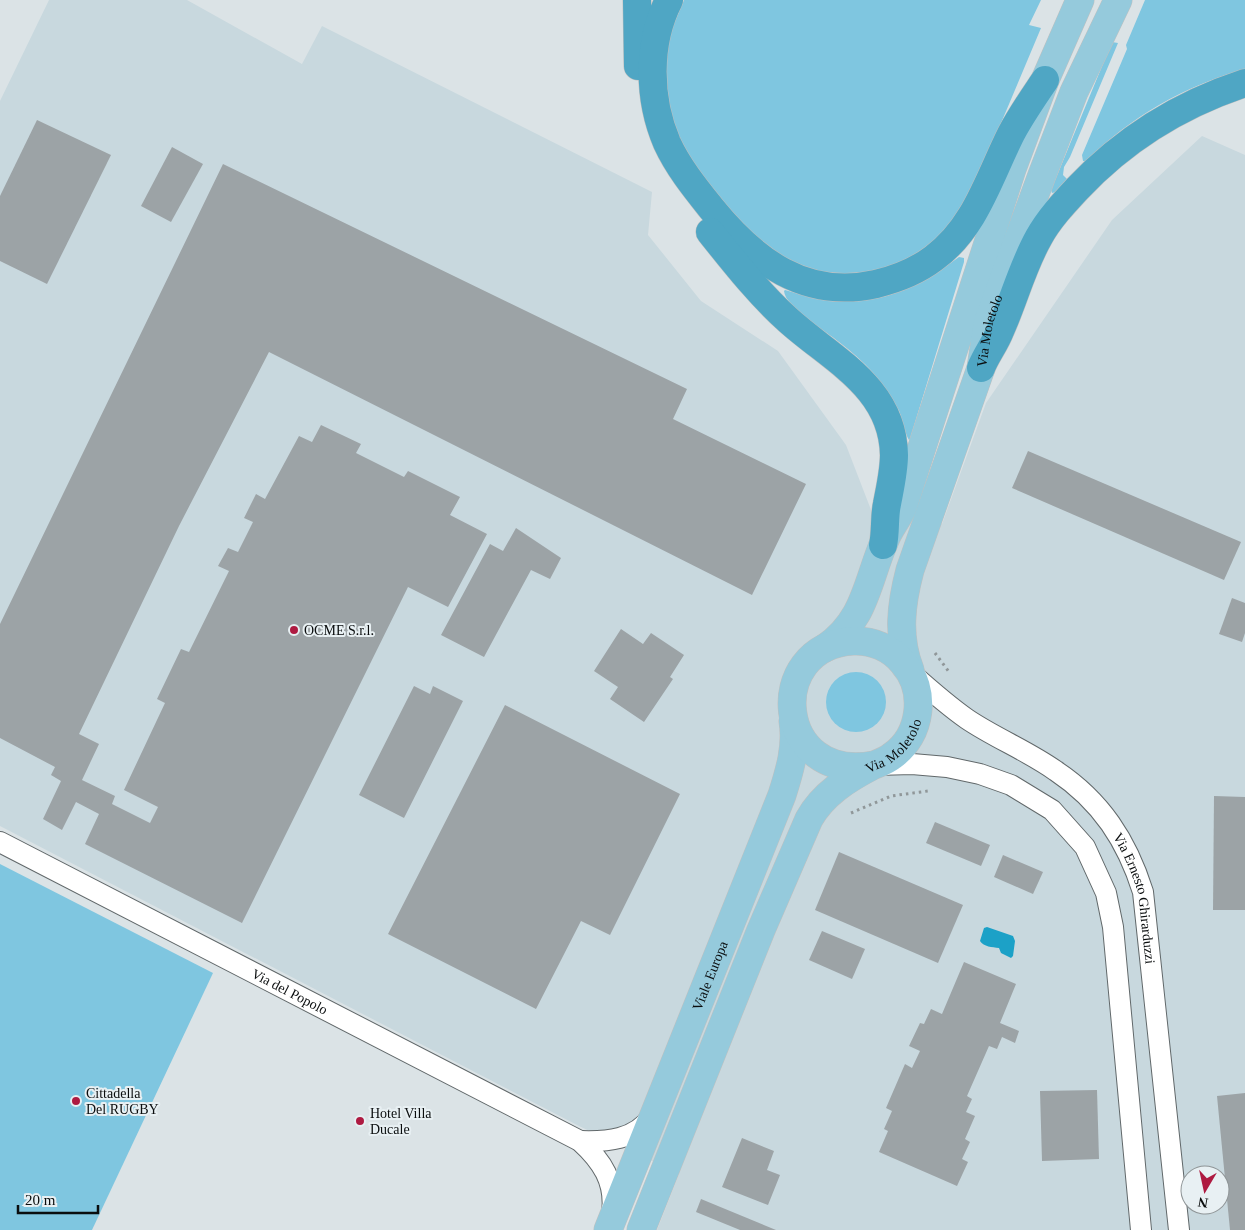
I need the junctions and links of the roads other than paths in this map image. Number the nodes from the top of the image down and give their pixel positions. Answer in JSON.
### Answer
{"nodes":[{"id":1,"x":636,"y":0,"type":"edge"},
{"id":2,"x":669,"y":0,"type":"edge"},
{"id":3,"x":1080,"y":0,"type":"edge"},
{"id":4,"x":1118,"y":0,"type":"edge"},
{"id":5,"x":1045,"y":80,"type":"junction"},
{"id":6,"x":1245,"y":83,"type":"edge"},
{"id":7,"x":981,"y":368,"type":"junction"},
{"id":8,"x":883,"y":545,"type":"junction"},
{"id":9,"x":819,"y":652,"type":"junction"},
{"id":10,"x":910,"y":672,"type":"junction"},
{"id":11,"x":793,"y":716,"type":"junction"},
{"id":12,"x":874,"y":765,"type":"junction"},
{"id":13,"x":0,"y":842,"type":"edge"},
{"id":14,"x":655,"y":1111,"type":"junction"},
{"id":15,"x":580,"y":1141,"type":"junction"},
{"id":16,"x":609,"y":1226,"type":"edge"},
{"id":17,"x":641,"y":1230,"type":"edge"},
{"id":18,"x":1141,"y":1230,"type":"edge"},
{"id":19,"x":1179,"y":1230,"type":"edge"}],
"edges":[{"from":1,"to":8,"type":"highway"},
{"from":2,"to":5,"type":"highway"},
{"from":3,"to":5,"type":"main road","name":"Via Moletolo"},
{"from":4,"to":7,"type":"main road","name":"Via Moletolo"},
{"from":5,"to":8,"type":"main road","name":"Via Moletolo"},
{"from":6,"to":7,"type":"highway"},
{"from":7,"to":10,"type":"main road","name":"Via Moletolo"},
{"from":8,"to":9,"type":"main road","name":"Via Moletolo"},
{"from":9,"to":10,"type":"main road","name":"Via Moletolo"},
{"from":9,"to":11,"type":"main road","name":"Via Moletolo"},
{"from":10,"to":12,"type":"main road","name":"Via Moletolo"},
{"from":10,"to":19,"type":"street","name":"Via Ernesto Ghirarduzzi"},
{"from":11,"to":12,"type":"main road","name":"Via Moletolo"},
{"from":11,"to":14,"type":"main road","name":"Viale Europa"},
{"from":12,"to":17,"type":"main road"},
{"from":12,"to":18,"type":"street","name":"Via Ernesto Ghirarduzzi"},
{"from":13,"to":15,"type":"street","name":"Via del Popolo"},
{"from":14,"to":15,"type":"street","name":"Via del Popolo"},
{"from":14,"to":16,"type":"main road","name":"Viale Europa"},
{"from":15,"to":16,"type":"street","name":"Via del Popolo"}]}
